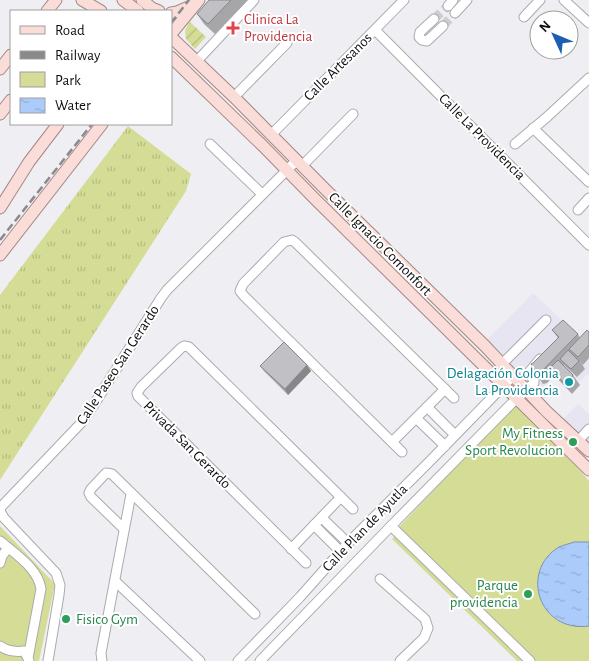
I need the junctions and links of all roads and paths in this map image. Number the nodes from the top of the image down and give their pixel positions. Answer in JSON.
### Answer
{"nodes":[{"id":1,"x":56,"y":0,"type":"edge"},
{"id":2,"x":82,"y":0,"type":"edge"},
{"id":3,"x":254,"y":0,"type":"edge"},
{"id":4,"x":404,"y":0,"type":"edge"},
{"id":5,"x":467,"y":0,"type":"edge"},
{"id":6,"x":540,"y":0,"type":"edge"},
{"id":7,"x":564,"y":0,"type":"edge"},
{"id":8,"x":198,"y":2,"type":"edge"},
{"id":9,"x":48,"y":10,"type":"edge"},
{"id":10,"x":99,"y":10,"type":"edge"},
{"id":11,"x":172,"y":13,"type":"edge"},
{"id":12,"x":455,"y":13,"type":"tunnel mouth"},
{"id":13,"x":524,"y":16,"type":"dead end"},
{"id":14,"x":184,"y":18,"type":"junction"},
{"id":15,"x":434,"y":19,"type":"tunnel mouth"},
{"id":16,"x":589,"y":23,"type":"edge"},
{"id":17,"x":443,"y":26,"type":"tunnel mouth"},
{"id":18,"x":375,"y":30,"type":"junction"},
{"id":19,"x":172,"y":34,"type":"edge"},
{"id":20,"x":172,"y":36,"type":"edge"},
{"id":21,"x":287,"y":43,"type":"dead end"},
{"id":22,"x":10,"y":56,"type":"edge"},
{"id":23,"x":193,"y":57,"type":"junction"},
{"id":24,"x":172,"y":59,"type":"edge"},
{"id":25,"x":0,"y":69,"type":"edge"},
{"id":26,"x":589,"y":78,"type":"edge"},
{"id":27,"x":234,"y":97,"type":"junction"},
{"id":28,"x":10,"y":101,"type":"edge"},
{"id":29,"x":0,"y":114,"type":"edge"},
{"id":30,"x":352,"y":114,"type":"dead end"},
{"id":31,"x":57,"y":125,"type":"edge"},
{"id":32,"x":101,"y":125,"type":"edge"},
{"id":33,"x":533,"y":128,"type":"junction"},
{"id":34,"x":271,"y":135,"type":"junction"},
{"id":35,"x":210,"y":144,"type":"dead end"},
{"id":36,"x":515,"y":144,"type":"dead end"},
{"id":37,"x":299,"y":163,"type":"junction"},
{"id":38,"x":287,"y":170,"type":"junction"},
{"id":39,"x":589,"y":182,"type":"edge"},
{"id":40,"x":262,"y":194,"type":"junction"},
{"id":41,"x":589,"y":198,"type":"edge"},
{"id":42,"x":0,"y":208,"type":"edge"},
{"id":43,"x":578,"y":210,"type":"dead end"},
{"id":44,"x":589,"y":245,"type":"edge"},
{"id":45,"x":0,"y":255,"type":"edge"},
{"id":46,"x":546,"y":320,"type":"dead end"},
{"id":47,"x":550,"y":350,"type":"edge"},
{"id":48,"x":502,"y":364,"type":"junction"},
{"id":49,"x":513,"y":376,"type":"junction"},
{"id":50,"x":503,"y":386,"type":"junction"},
{"id":51,"x":445,"y":389,"type":"junction"},
{"id":52,"x":526,"y":390,"type":"junction"},
{"id":53,"x":454,"y":398,"type":"dead end"},
{"id":54,"x":517,"y":399,"type":"junction"},
{"id":55,"x":427,"y":407,"type":"junction"},
{"id":56,"x":416,"y":418,"type":"junction"},
{"id":57,"x":589,"y":429,"type":"edge"},
{"id":58,"x":450,"y":441,"type":"junction"},
{"id":59,"x":578,"y":441,"type":"junction"},
{"id":60,"x":392,"y":442,"type":"junction"},
{"id":61,"x":589,"y":451,"type":"edge"},
{"id":62,"x":402,"y":452,"type":"dead end"},
{"id":63,"x":464,"y":452,"type":"junction"},
{"id":64,"x":432,"y":460,"type":"junction"},
{"id":65,"x":589,"y":470,"type":"edge"},
{"id":66,"x":444,"y":473,"type":"junction"},
{"id":67,"x":131,"y":494,"type":"junction"},
{"id":68,"x":341,"y":497,"type":"junction"},
{"id":69,"x":353,"y":509,"type":"dead end"},
{"id":70,"x":322,"y":518,"type":"junction"},
{"id":71,"x":314,"y":525,"type":"junction"},
{"id":72,"x":391,"y":526,"type":"junction"},
{"id":73,"x":124,"y":529,"type":"junction"},
{"id":74,"x":0,"y":541,"type":"edge"},
{"id":75,"x":348,"y":542,"type":"junction"},
{"id":76,"x":8,"y":548,"type":"junction"},
{"id":77,"x":291,"y":548,"type":"junction"},
{"id":78,"x":340,"y":551,"type":"junction"},
{"id":79,"x":0,"y":563,"type":"edge"},
{"id":80,"x":306,"y":563,"type":"dead end"},
{"id":81,"x":380,"y":579,"type":"dead end"},
{"id":82,"x":116,"y":581,"type":"junction"},
{"id":83,"x":300,"y":598,"type":"junction"},
{"id":84,"x":312,"y":608,"type":"junction"},
{"id":85,"x":289,"y":609,"type":"junction"},
{"id":86,"x":255,"y":614,"type":"dead end"},
{"id":87,"x":301,"y":620,"type":"junction"},
{"id":88,"x":0,"y":646,"type":"edge"},
{"id":89,"x":28,"y":660,"type":"edge"},
{"id":90,"x":48,"y":661,"type":"edge"},
{"id":91,"x":102,"y":661,"type":"edge"},
{"id":92,"x":200,"y":661,"type":"edge"},
{"id":93,"x":238,"y":661,"type":"edge"},
{"id":94,"x":260,"y":661,"type":"edge"},
{"id":95,"x":400,"y":661,"type":"edge"},
{"id":96,"x":530,"y":661,"type":"edge"}],
"edges":[{"from":1,"to":9,"type":"main road"},
{"from":2,"to":10,"type":"main road"},
{"from":3,"to":23,"type":"street"},
{"from":4,"to":18,"type":"street","name":"Calle Artesanos"},
{"from":5,"to":12,"type":"street"},
{"from":6,"to":13,"type":"street"},
{"from":7,"to":16,"type":"street"},
{"from":8,"to":11,"type":"main road"},
{"from":8,"to":14,"type":"main road"},
{"from":14,"to":19,"type":"main road"},
{"from":14,"to":23,"type":"main road"},
{"from":15,"to":17,"type":"street"},
{"from":18,"to":34,"type":"street","name":"Calle Artesanos"},
{"from":18,"to":44,"type":"street","name":"Calle La Providencia"},
{"from":20,"to":23,"type":"main road","name":"Calle Ignacio Comonfort"},
{"from":21,"to":27,"type":"street"},
{"from":22,"to":25,"type":"main road"},
{"from":23,"to":27,"type":"main road","name":"Calle Ignacio Comonfort"},
{"from":24,"to":38,"type":"main road","name":"Calle Ignacio Comonfort"},
{"from":26,"to":33,"type":"street"},
{"from":27,"to":34,"type":"main road","name":"Calle Ignacio Comonfort"},
{"from":28,"to":29,"type":"main road"},
{"from":30,"to":37,"type":"street","name":"Calle Paseo San Gerardo"},
{"from":31,"to":42,"type":"main road"},
{"from":32,"to":45,"type":"main road"},
{"from":33,"to":36,"type":"street"},
{"from":33,"to":39,"type":"street"},
{"from":34,"to":37,"type":"main road","name":"Calle Ignacio Comonfort"},
{"from":35,"to":40,"type":"street"},
{"from":37,"to":38,"type":"street","name":"Calle Paseo San Gerardo"},
{"from":37,"to":48,"type":"main road","name":"Calle Ignacio Comonfort"},
{"from":38,"to":40,"type":"street","name":"Calle Paseo San Gerardo"},
{"from":38,"to":50,"type":"main road","name":"Calle Ignacio Comonfort"},
{"from":40,"to":90,"type":"street","name":"Calle Paseo San Gerardo"},
{"from":41,"to":43,"type":"street"},
{"from":46,"to":48,"type":"street"},
{"from":47,"to":52,"type":"street"},
{"from":48,"to":49,"type":"main road","name":"Calle Ignacio Comonfort"},
{"from":49,"to":50,"type":"street","name":"Calle Plan de Ayutla"},
{"from":49,"to":52,"type":"main road","name":"Calle Ignacio Comonfort"},
{"from":50,"to":54,"type":"main road","name":"Calle Ignacio Comonfort"},
{"from":50,"to":58,"type":"street","name":"Calle Plan de Ayutla"},
{"from":51,"to":53,"type":"street"},
{"from":51,"to":55,"type":"street"},
{"from":51,"to":60,"type":"street"},
{"from":52,"to":54,"type":"street","name":"Calle Plan de Ayutla"},
{"from":52,"to":59,"type":"main road","name":"Calle Ignacio Comonfort"},
{"from":54,"to":63,"type":"street","name":"Calle Plan de Ayutla"},
{"from":54,"to":65,"type":"main road","name":"Calle Ignacio Comonfort"},
{"from":55,"to":56,"type":"street"},
{"from":55,"to":58,"type":"street"},
{"from":56,"to":58,"type":"street"},
{"from":56,"to":60,"type":"street"},
{"from":57,"to":59,"type":"street"},
{"from":58,"to":63,"type":"street"},
{"from":58,"to":64,"type":"street","name":"Calle Plan de Ayutla"},
{"from":59,"to":61,"type":"main road","name":"Calle Ignacio Comonfort"},
{"from":60,"to":62,"type":"street"},
{"from":63,"to":66,"type":"street","name":"Calle Plan de Ayutla"},
{"from":64,"to":66,"type":"street"},
{"from":64,"to":75,"type":"street","name":"Calle Plan de Ayutla"},
{"from":66,"to":72,"type":"street","name":"Calle Plan de Ayutla"},
{"from":67,"to":73,"type":"street"},
{"from":67,"to":73,"type":"street"},
{"from":67,"to":86,"type":"street"},
{"from":68,"to":69,"type":"street","name":"Privada San Gerardo"},
{"from":68,"to":70,"type":"street"},
{"from":68,"to":77,"type":"street","name":"Privada San Gerardo"},
{"from":70,"to":71,"type":"street"},
{"from":70,"to":75,"type":"street"},
{"from":71,"to":77,"type":"street"},
{"from":71,"to":78,"type":"street"},
{"from":72,"to":84,"type":"street","name":"Calle Plan de Ayutla"},
{"from":72,"to":96,"type":"street"},
{"from":73,"to":82,"type":"street"},
{"from":74,"to":76,"type":"street"},
{"from":75,"to":78,"type":"street","name":"Calle Plan de Ayutla"},
{"from":76,"to":79,"type":"street"},
{"from":76,"to":89,"type":"street"},
{"from":77,"to":80,"type":"street","name":"Privada San Gerardo"},
{"from":78,"to":83,"type":"street","name":"Calle Plan de Ayutla"},
{"from":81,"to":95,"type":"street"},
{"from":82,"to":91,"type":"street"},
{"from":82,"to":92,"type":"street"},
{"from":83,"to":84,"type":"street"},
{"from":83,"to":85,"type":"street","name":"Calle Plan de Ayutla"},
{"from":84,"to":87,"type":"street","name":"Calle Plan de Ayutla"},
{"from":85,"to":87,"type":"street"},
{"from":85,"to":93,"type":"street","name":"Calle Plan de Ayutla"},
{"from":87,"to":94,"type":"street","name":"Calle Plan de Ayutla"},
{"from":88,"to":89,"type":"street"}]}
